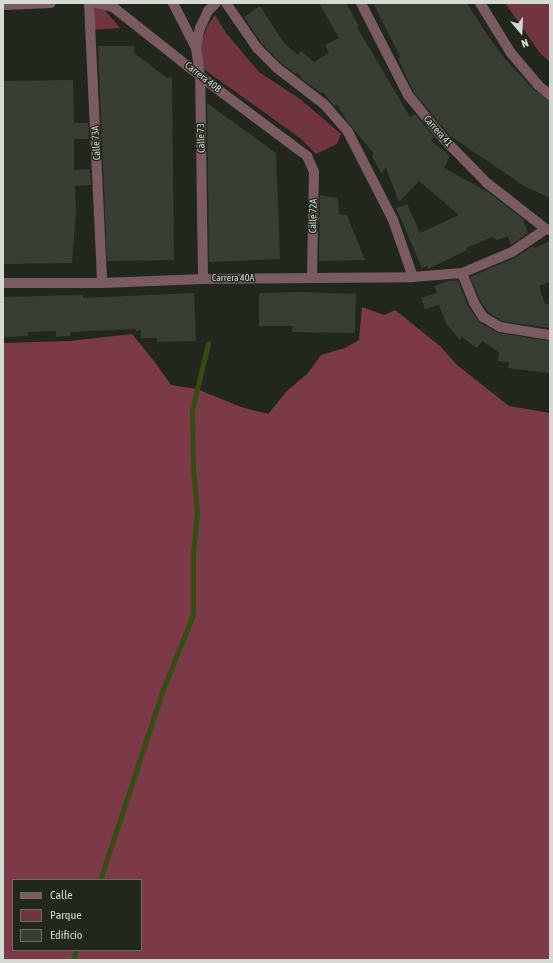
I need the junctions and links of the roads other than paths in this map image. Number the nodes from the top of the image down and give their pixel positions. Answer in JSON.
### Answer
{"nodes":[{"id":1,"x":51,"y":3,"type":"edge"},
{"id":2,"x":89,"y":3,"type":"edge"},
{"id":3,"x":96,"y":3,"type":"edge"},
{"id":4,"x":173,"y":3,"type":"edge"},
{"id":5,"x":216,"y":3,"type":"edge"},
{"id":6,"x":226,"y":3,"type":"edge"},
{"id":7,"x":362,"y":3,"type":"edge"},
{"id":8,"x":480,"y":3,"type":"edge"},
{"id":9,"x":3,"y":5,"type":"edge"},
{"id":10,"x":196,"y":48,"type":"junction"},
{"id":11,"x":200,"y":76,"type":"junction"},
{"id":12,"x":550,"y":95,"type":"edge"},
{"id":13,"x":307,"y":156,"type":"joint"},
{"id":14,"x":548,"y":230,"type":"edge"},
{"id":15,"x":462,"y":273,"type":"junction"},
{"id":16,"x":413,"y":277,"type":"junction"},
{"id":17,"x":203,"y":278,"type":"junction"},
{"id":18,"x":312,"y":278,"type":"junction"},
{"id":19,"x":3,"y":283,"type":"edge"},
{"id":20,"x":102,"y":283,"type":"junction"},
{"id":21,"x":550,"y":335,"type":"edge"}],
"edges":[{"from":1,"to":9,"type":"street"},
{"from":2,"to":20,"type":"street","name":"Calle 73A"},
{"from":3,"to":11,"type":"street","name":"Carrera 40B"},
{"from":4,"to":10,"type":"street"},
{"from":5,"to":10,"type":"street","name":"Calle 73"},
{"from":6,"to":16,"type":"street"},
{"from":7,"to":14,"type":"street","name":"Carrera 41"},
{"from":8,"to":12,"type":"street"},
{"from":10,"to":11,"type":"street","name":"Calle 73"},
{"from":11,"to":13,"type":"street","name":"Carrera 40B"},
{"from":11,"to":17,"type":"street","name":"Calle 73"},
{"from":13,"to":18,"type":"street","name":"Calle 72A"},
{"from":14,"to":15,"type":"street","name":"Carrera 40A"},
{"from":15,"to":16,"type":"street","name":"Carrera 40A"},
{"from":15,"to":21,"type":"street"},
{"from":16,"to":18,"type":"street","name":"Carrera 40A"},
{"from":17,"to":18,"type":"street","name":"Carrera 40A"},
{"from":17,"to":20,"type":"street","name":"Carrera 40A"},
{"from":19,"to":20,"type":"street","name":"Carrera 40A"}]}
